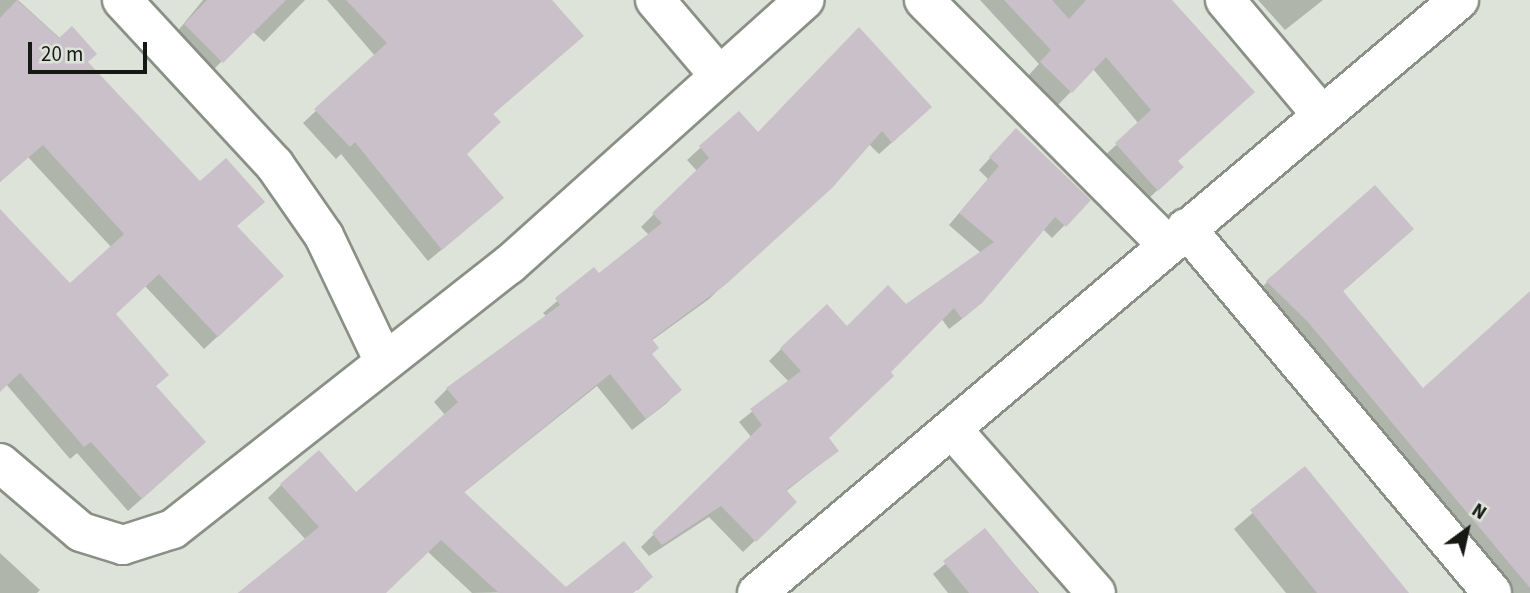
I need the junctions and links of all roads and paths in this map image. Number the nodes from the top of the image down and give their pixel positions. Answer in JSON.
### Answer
{"nodes":[{"id":1,"x":122,"y":0,"type":"edge"},
{"id":2,"x":654,"y":0,"type":"edge"},
{"id":3,"x":804,"y":0,"type":"edge"},
{"id":4,"x":924,"y":0,"type":"edge"},
{"id":5,"x":1225,"y":0,"type":"edge"},
{"id":6,"x":1460,"y":0,"type":"edge"},
{"id":7,"x":718,"y":74,"type":"junction"},
{"id":8,"x":1322,"y":115,"type":"junction"},
{"id":9,"x":1176,"y":236,"type":"junction"},
{"id":10,"x":384,"y":362,"type":"junction"},
{"id":11,"x":952,"y":429,"type":"junction"},
{"id":12,"x":0,"y":463,"type":"edge"},
{"id":13,"x":757,"y":593,"type":"edge"},
{"id":14,"x":1096,"y":593,"type":"edge"},
{"id":15,"x":1492,"y":593,"type":"edge"}],
"edges":[{"from":1,"to":10,"type":"street"},
{"from":2,"to":7,"type":"street"},
{"from":3,"to":7,"type":"street"},
{"from":4,"to":9,"type":"street"},
{"from":5,"to":8,"type":"street"},
{"from":6,"to":8,"type":"street"},
{"from":7,"to":10,"type":"street"},
{"from":8,"to":9,"type":"street"},
{"from":9,"to":11,"type":"street"},
{"from":9,"to":15,"type":"street"},
{"from":10,"to":12,"type":"street"},
{"from":11,"to":13,"type":"street"},
{"from":11,"to":14,"type":"street"}]}
